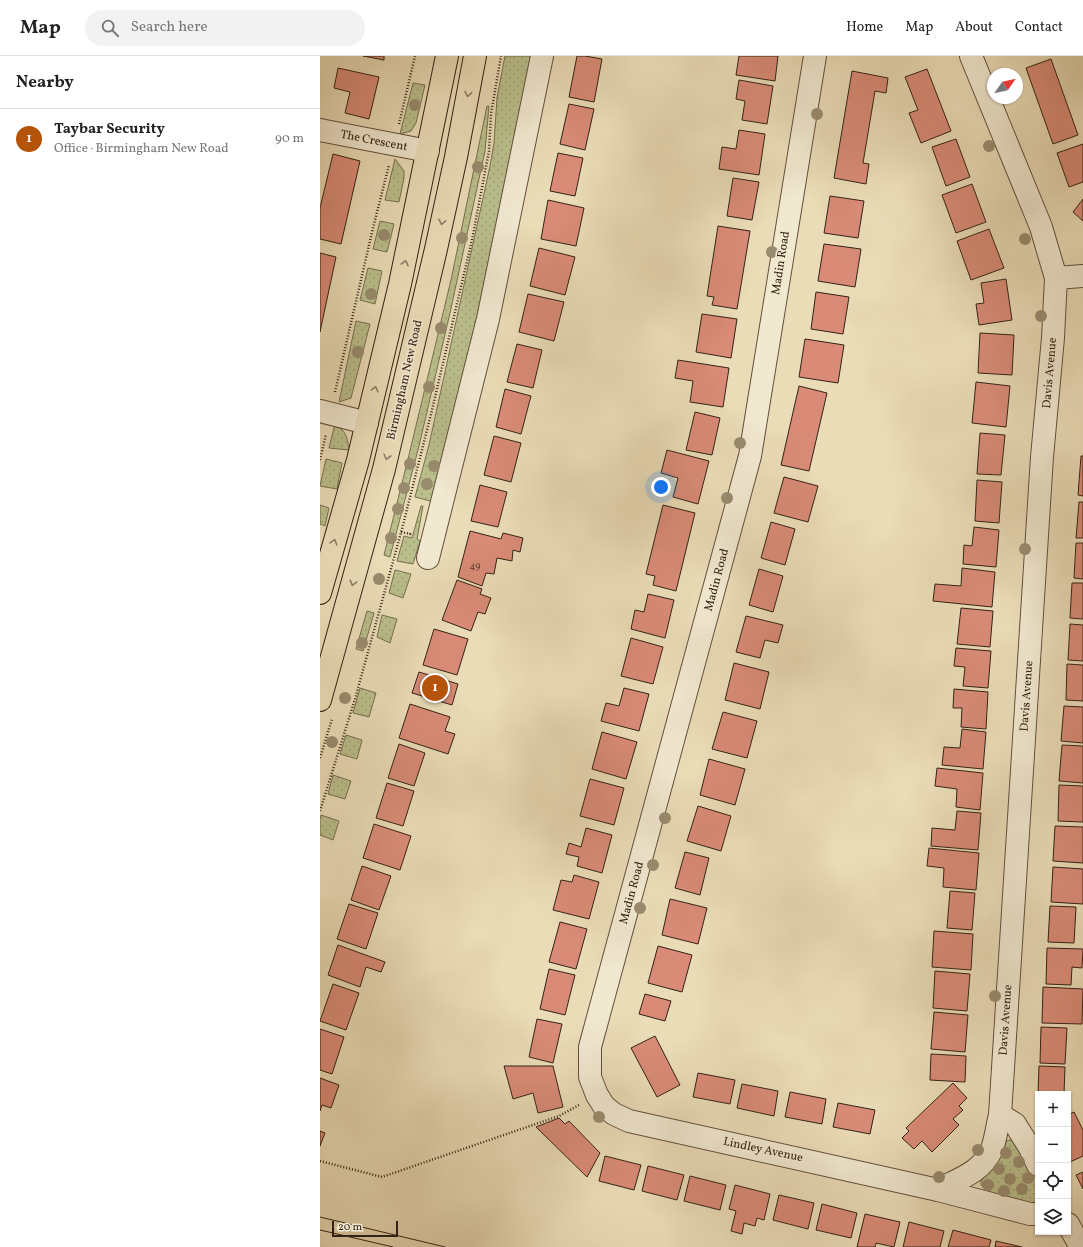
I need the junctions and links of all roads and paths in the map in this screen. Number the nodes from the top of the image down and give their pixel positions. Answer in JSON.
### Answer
{"nodes":[{"id":1,"x":415,"y":56,"type":"edge"},
{"id":2,"x":447,"y":56,"type":"edge"},
{"id":3,"x":475,"y":56,"type":"edge"},
{"id":4,"x":501,"y":56,"type":"edge"},
{"id":5,"x":542,"y":56,"type":"edge"},
{"id":6,"x":815,"y":56,"type":"edge"},
{"id":7,"x":971,"y":56,"type":"edge"},
{"id":8,"x":320,"y":130,"type":"edge"},
{"id":9,"x":394,"y":145,"type":"junction"},
{"id":10,"x":428,"y":152,"type":"junction"},
{"id":11,"x":456,"y":157,"type":"junction"},
{"id":12,"x":1083,"y":276,"type":"edge"},
{"id":13,"x":1056,"y":278,"type":"junction"},
{"id":14,"x":325,"y":412,"type":"edge"},
{"id":15,"x":367,"y":423,"type":"junction"},
{"id":16,"x":320,"y":460,"type":"edge"},
{"id":17,"x":428,"y":558,"type":"dead end"},
{"id":18,"x":320,"y":593,"type":"edge"},
{"id":19,"x":320,"y":700,"type":"edge"},
{"id":20,"x":320,"y":811,"type":"edge"},
{"id":21,"x":597,"y":1095,"type":"junction"},
{"id":22,"x":1000,"y":1115,"type":"junction"},
{"id":23,"x":320,"y":1161,"type":"edge"},
{"id":24,"x":1037,"y":1163,"type":"edge"},
{"id":25,"x":938,"y":1190,"type":"junction"},
{"id":26,"x":1035,"y":1214,"type":"edge"},
{"id":27,"x":1071,"y":1229,"type":"edge"},
{"id":28,"x":1081,"y":1247,"type":"edge"}],
"edges":[{"from":1,"to":9,"type":"path"},
{"from":2,"to":10,"type":"highway"},
{"from":3,"to":11,"type":"highway","name":"Birmingham New Road","one_way":true},
{"from":4,"to":20,"type":"path"},
{"from":5,"to":17,"type":"street"},
{"from":6,"to":21,"type":"street","name":"Madin Road"},
{"from":7,"to":13,"type":"street","name":"Davis Avenue"},
{"from":8,"to":9,"type":"street","name":"The Crescent"},
{"from":9,"to":10,"type":"street","name":"The Crescent"},
{"from":9,"to":14,"type":"path"},
{"from":10,"to":11,"type":"highway"},
{"from":15,"to":10,"type":"highway","one_way":true},
{"from":11,"to":19,"type":"highway","name":"Birmingham New Road","one_way":true},
{"from":12,"to":13,"type":"street"},
{"from":13,"to":22,"type":"street","name":"Davis Avenue"},
{"from":14,"to":15,"type":"street"},
{"from":14,"to":16,"type":"path"},
{"from":18,"to":15,"type":"highway","one_way":true},
{"from":21,"to":23,"type":"path"},
{"from":21,"to":25,"type":"street","name":"Lindley Avenue"},
{"from":22,"to":24,"type":"street"},
{"from":22,"to":25,"type":"street"},
{"from":25,"to":26,"type":"street","name":"Lindley Avenue"},
{"from":27,"to":28,"type":"street"}]}
